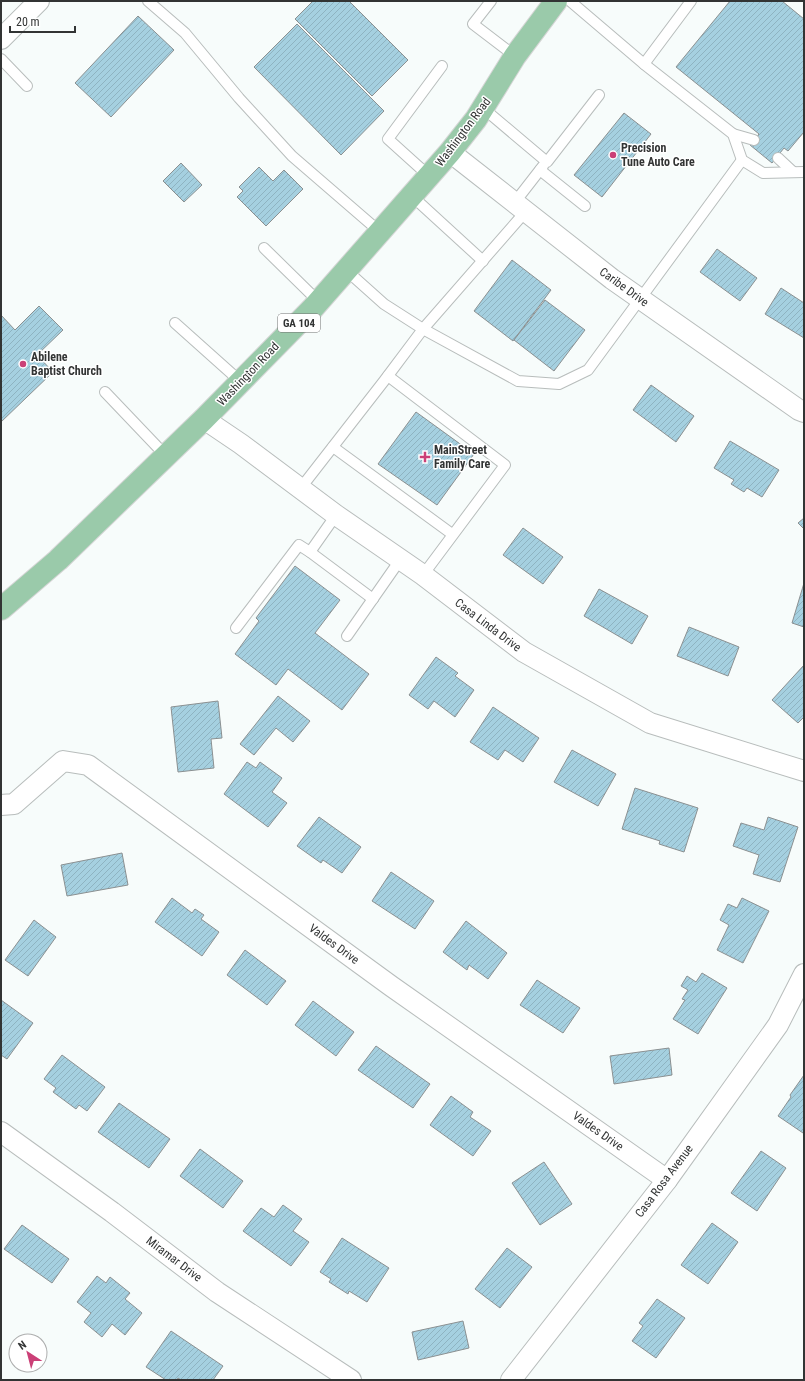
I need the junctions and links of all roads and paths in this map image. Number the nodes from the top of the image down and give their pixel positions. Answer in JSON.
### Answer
{"nodes":[{"id":1,"x":39,"y":1,"type":"edge"},
{"id":2,"x":148,"y":1,"type":"edge"},
{"id":3,"x":491,"y":1,"type":"edge"},
{"id":4,"x":556,"y":1,"type":"edge"},
{"id":5,"x":570,"y":1,"type":"edge"},
{"id":6,"x":691,"y":1,"type":"edge"},
{"id":7,"x":1,"y":39,"type":"edge"},
{"id":8,"x":515,"y":56,"type":"junction"},
{"id":9,"x":1,"y":59,"type":"edge"},
{"id":10,"x":644,"y":64,"type":"junction"},
{"id":11,"x":442,"y":66,"type":"dead end"},
{"id":12,"x":26,"y":86,"type":"dead end"},
{"id":13,"x":599,"y":95,"type":"dead end"},
{"id":14,"x":483,"y":108,"type":"junction"},
{"id":15,"x":733,"y":134,"type":"junction"},
{"id":16,"x":754,"y":140,"type":"dead end"},
{"id":17,"x":450,"y":152,"type":"junction"},
{"id":18,"x":778,"y":158,"type":"dead end"},
{"id":19,"x":742,"y":160,"type":"junction"},
{"id":20,"x":547,"y":162,"type":"junction"},
{"id":21,"x":540,"y":170,"type":"junction"},
{"id":22,"x":793,"y":172,"type":"junction"},
{"id":23,"x":804,"y":172,"type":"edge"},
{"id":24,"x":430,"y":176,"type":"junction"},
{"id":25,"x":412,"y":196,"type":"junction"},
{"id":26,"x":585,"y":206,"type":"dead end"},
{"id":27,"x":520,"y":207,"type":"junction"},
{"id":28,"x":380,"y":232,"type":"junction"},
{"id":29,"x":264,"y":248,"type":"dead end"},
{"id":30,"x":483,"y":261,"type":"junction"},
{"id":31,"x":346,"y":270,"type":"junction"},
{"id":32,"x":640,"y":299,"type":"junction"},
{"id":33,"x":319,"y":302,"type":"junction"},
{"id":34,"x":174,"y":323,"type":"dead end"},
{"id":35,"x":423,"y":329,"type":"junction"},
{"id":36,"x":388,"y":376,"type":"junction"},
{"id":37,"x":240,"y":382,"type":"junction"},
{"id":38,"x":105,"y":392,"type":"dead end"},
{"id":39,"x":804,"y":412,"type":"edge"},
{"id":40,"x":204,"y":419,"type":"junction"},
{"id":41,"x":333,"y":446,"type":"junction"},
{"id":42,"x":166,"y":456,"type":"junction"},
{"id":43,"x":300,"y":489,"type":"junction"},
{"id":44,"x":336,"y":515,"type":"junction"},
{"id":45,"x":452,"y":534,"type":"junction"},
{"id":46,"x":310,"y":552,"type":"junction"},
{"id":47,"x":400,"y":560,"type":"junction"},
{"id":48,"x":423,"y":575,"type":"junction"},
{"id":49,"x":373,"y":599,"type":"junction"},
{"id":50,"x":1,"y":609,"type":"edge"},
{"id":51,"x":236,"y":628,"type":"dead end"},
{"id":52,"x":347,"y":636,"type":"dead end"},
{"id":53,"x":804,"y":771,"type":"edge"},
{"id":54,"x":1,"y":805,"type":"edge"},
{"id":55,"x":804,"y":974,"type":"edge"},
{"id":56,"x":1,"y":1132,"type":"edge"},
{"id":57,"x":667,"y":1180,"type":"junction"},
{"id":58,"x":351,"y":1380,"type":"edge"},
{"id":59,"x":511,"y":1380,"type":"edge"}],
"edges":[{"from":1,"to":7,"type":"street"},
{"from":2,"to":28,"type":"lane"},
{"from":3,"to":8,"type":"lane"},
{"from":4,"to":8,"type":"main road","name":"Washington Road","number":"GA 104"},
{"from":5,"to":10,"type":"lane"},
{"from":6,"to":10,"type":"lane"},
{"from":8,"to":14,"type":"main road","name":"Washington Road","number":"GA 104"},
{"from":9,"to":12,"type":"lane"},
{"from":10,"to":15,"type":"lane"},
{"from":11,"to":24,"type":"lane"},
{"from":13,"to":20,"type":"lane"},
{"from":14,"to":17,"type":"main road","name":"Washington Road","number":"GA 104"},
{"from":14,"to":20,"type":"lane"},
{"from":15,"to":16,"type":"lane"},
{"from":15,"to":19,"type":"lane"},
{"from":17,"to":24,"type":"main road","name":"Washington Road","number":"GA 104"},
{"from":17,"to":27,"type":"street","name":"Caribe Drive"},
{"from":18,"to":22,"type":"lane"},
{"from":19,"to":22,"type":"lane"},
{"from":19,"to":32,"type":"lane"},
{"from":20,"to":21,"type":"lane"},
{"from":21,"to":26,"type":"lane"},
{"from":21,"to":27,"type":"lane"},
{"from":22,"to":23,"type":"lane"},
{"from":24,"to":25,"type":"main road","name":"Washington Road","number":"GA 104"},
{"from":25,"to":28,"type":"main road","name":"Washington Road","number":"GA 104"},
{"from":25,"to":30,"type":"lane"},
{"from":27,"to":30,"type":"lane"},
{"from":27,"to":32,"type":"street","name":"Caribe Drive"},
{"from":28,"to":31,"type":"main road","name":"Washington Road","number":"GA 104"},
{"from":29,"to":33,"type":"lane"},
{"from":30,"to":35,"type":"lane"},
{"from":31,"to":33,"type":"main road","name":"Washington Road","number":"GA 104"},
{"from":31,"to":35,"type":"lane"},
{"from":32,"to":35,"type":"lane"},
{"from":32,"to":39,"type":"street","name":"Caribe Drive"},
{"from":33,"to":37,"type":"main road","name":"Washington Road","number":"GA 104"},
{"from":34,"to":37,"type":"lane"},
{"from":35,"to":36,"type":"lane"},
{"from":36,"to":41,"type":"lane"},
{"from":36,"to":45,"type":"lane"},
{"from":37,"to":40,"type":"main road","name":"Washington Road","number":"GA 104"},
{"from":38,"to":42,"type":"lane"},
{"from":40,"to":42,"type":"main road","name":"Washington Road","number":"GA 104"},
{"from":40,"to":43,"type":"street","name":"Casa Linda Drive"},
{"from":41,"to":43,"type":"lane"},
{"from":41,"to":45,"type":"lane"},
{"from":42,"to":50,"type":"main road","name":"Washington Road","number":"GA 104"},
{"from":43,"to":44,"type":"street","name":"Casa Linda Drive"},
{"from":44,"to":46,"type":"lane"},
{"from":44,"to":47,"type":"street","name":"Casa Linda Drive"},
{"from":45,"to":48,"type":"lane"},
{"from":46,"to":49,"type":"lane"},
{"from":46,"to":51,"type":"lane"},
{"from":47,"to":48,"type":"street","name":"Casa Linda Drive"},
{"from":47,"to":49,"type":"lane"},
{"from":48,"to":53,"type":"street","name":"Casa Linda Drive"},
{"from":49,"to":52,"type":"lane"},
{"from":54,"to":57,"type":"street","name":"Valdes Drive"},
{"from":55,"to":57,"type":"street","name":"Casa Rosa Avenue"},
{"from":56,"to":58,"type":"street","name":"Miramar Drive"},
{"from":57,"to":59,"type":"street","name":"Casa Rosa Avenue"}]}
